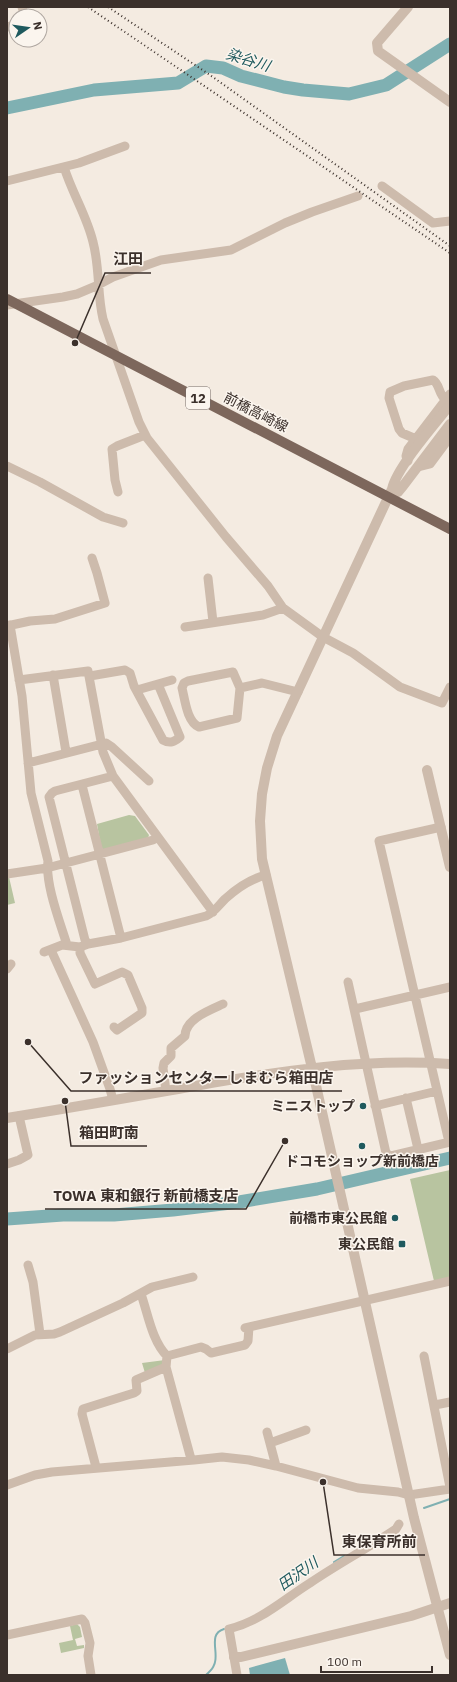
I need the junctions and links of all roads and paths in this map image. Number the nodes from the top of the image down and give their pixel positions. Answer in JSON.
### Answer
{"nodes":[{"id":1,"x":408,"y":7,"type":"edge"},
{"id":2,"x":450,"y":102,"type":"edge"},
{"id":3,"x":125,"y":146,"type":"dead end"},
{"id":4,"x":64,"y":167,"type":"junction"},
{"id":5,"x":7,"y":181,"type":"edge"},
{"id":6,"x":382,"y":186,"type":"dead end"},
{"id":7,"x":358,"y":196,"type":"dead end"},
{"id":8,"x":450,"y":221,"type":"edge"},
{"id":9,"x":100,"y":283,"type":"junction"},
{"id":10,"x":10,"y":302,"type":"edge"},
{"id":11,"x":116,"y":355,"type":"junction"},
{"id":12,"x":449,"y":400,"type":"edge"},
{"id":13,"x":450,"y":424,"type":"edge"},
{"id":14,"x":145,"y":436,"type":"junction"},
{"id":15,"x":450,"y":437,"type":"edge"},
{"id":16,"x":416,"y":439,"type":"junction"},
{"id":17,"x":410,"y":458,"type":"junction"},
{"id":18,"x":421,"y":463,"type":"junction"},
{"id":19,"x":7,"y":466,"type":"edge"},
{"id":20,"x":118,"y":492,"type":"dead end"},
{"id":21,"x":389,"y":497,"type":"junction"},
{"id":22,"x":123,"y":523,"type":"dead end"},
{"id":23,"x":450,"y":529,"type":"edge"},
{"id":24,"x":92,"y":558,"type":"dead end"},
{"id":25,"x":208,"y":578,"type":"dead end"},
{"id":26,"x":283,"y":608,"type":"junction"},
{"id":27,"x":213,"y":622,"type":"junction"},
{"id":28,"x":9,"y":626,"type":"edge"},
{"id":29,"x":185,"y":627,"type":"dead end"},
{"id":30,"x":323,"y":637,"type":"junction"},
{"id":31,"x":53,"y":675,"type":"junction"},
{"id":32,"x":90,"y":676,"type":"junction"},
{"id":33,"x":19,"y":680,"type":"junction"},
{"id":34,"x":172,"y":680,"type":"dead end"},
{"id":35,"x":158,"y":684,"type":"junction"},
{"id":36,"x":450,"y":687,"type":"edge"},
{"id":37,"x":240,"y":688,"type":"junction"},
{"id":38,"x":138,"y":690,"type":"junction"},
{"id":39,"x":298,"y":692,"type":"junction"},
{"id":40,"x":101,"y":744,"type":"junction"},
{"id":41,"x":66,"y":752,"type":"junction"},
{"id":42,"x":28,"y":763,"type":"junction"},
{"id":43,"x":428,"y":770,"type":"dead end"},
{"id":44,"x":113,"y":776,"type":"junction"},
{"id":45,"x":149,"y":781,"type":"dead end"},
{"id":46,"x":82,"y":785,"type":"junction"},
{"id":47,"x":441,"y":826,"type":"junction"},
{"id":48,"x":158,"y":837,"type":"junction"},
{"id":49,"x":99,"y":854,"type":"junction"},
{"id":50,"x":66,"y":862,"type":"junction"},
{"id":51,"x":450,"y":867,"type":"edge"},
{"id":52,"x":48,"y":868,"type":"junction"},
{"id":53,"x":7,"y":874,"type":"edge"},
{"id":54,"x":266,"y":875,"type":"junction"},
{"id":55,"x":213,"y":912,"type":"junction"},
{"id":56,"x":121,"y":938,"type":"junction"},
{"id":57,"x":67,"y":945,"type":"junction"},
{"id":58,"x":84,"y":945,"type":"junction"},
{"id":59,"x":348,"y":982,"type":"dead end"},
{"id":60,"x":450,"y":987,"type":"edge"},
{"id":61,"x":415,"y":995,"type":"junction"},
{"id":62,"x":223,"y":1004,"type":"dead end"},
{"id":63,"x":355,"y":1009,"type":"junction"},
{"id":64,"x":114,"y":1027,"type":"dead end"},
{"id":65,"x":365,"y":1063,"type":"junction"},
{"id":66,"x":430,"y":1063,"type":"junction"},
{"id":67,"x":450,"y":1064,"type":"edge"},
{"id":68,"x":312,"y":1068,"type":"junction"},
{"id":69,"x":166,"y":1091,"type":"junction"},
{"id":70,"x":437,"y":1091,"type":"junction"},
{"id":71,"x":406,"y":1098,"type":"junction"},
{"id":72,"x":113,"y":1100,"type":"junction"},
{"id":73,"x":375,"y":1106,"type":"junction"},
{"id":74,"x":19,"y":1116,"type":"junction"},
{"id":75,"x":7,"y":1118,"type":"edge"},
{"id":76,"x":450,"y":1142,"type":"edge"},
{"id":77,"x":418,"y":1149,"type":"junction"},
{"id":78,"x":7,"y":1164,"type":"edge"},
{"id":79,"x":28,"y":1265,"type":"dead end"},
{"id":80,"x":194,"y":1277,"type":"dead end"},
{"id":81,"x":450,"y":1281,"type":"edge"},
{"id":82,"x":141,"y":1294,"type":"junction"},
{"id":83,"x":364,"y":1301,"type":"junction"},
{"id":84,"x":40,"y":1334,"type":"junction"},
{"id":85,"x":7,"y":1349,"type":"edge"},
{"id":86,"x":167,"y":1356,"type":"junction"},
{"id":87,"x":424,"y":1356,"type":"dead end"},
{"id":88,"x":166,"y":1367,"type":"junction"},
{"id":89,"x":450,"y":1402,"type":"edge"},
{"id":90,"x":434,"y":1405,"type":"junction"},
{"id":91,"x":306,"y":1430,"type":"dead end"},
{"id":92,"x":267,"y":1432,"type":"dead end"},
{"id":93,"x":270,"y":1443,"type":"junction"},
{"id":94,"x":191,"y":1460,"type":"junction"},
{"id":95,"x":276,"y":1466,"type":"junction"},
{"id":96,"x":96,"y":1468,"type":"junction"},
{"id":97,"x":7,"y":1485,"type":"edge"},
{"id":98,"x":450,"y":1488,"type":"edge"},
{"id":99,"x":409,"y":1495,"type":"junction"},
{"id":100,"x":399,"y":1524,"type":"dead end"},
{"id":101,"x":450,"y":1603,"type":"edge"},
{"id":102,"x":437,"y":1608,"type":"junction"},
{"id":103,"x":7,"y":1635,"type":"edge"},
{"id":104,"x":450,"y":1655,"type":"edge"},
{"id":105,"x":234,"y":1657,"type":"junction"},
{"id":106,"x":91,"y":1675,"type":"edge"},
{"id":107,"x":238,"y":1675,"type":"edge"}],
"edges":[{"from":1,"to":2,"type":"street"},
{"from":3,"to":4,"type":"street"},
{"from":4,"to":5,"type":"street"},
{"from":4,"to":9,"type":"street"},
{"from":6,"to":8,"type":"street"},
{"from":7,"to":9,"type":"street"},
{"from":9,"to":10,"type":"street"},
{"from":9,"to":11,"type":"street"},
{"from":10,"to":11,"type":"main road","name":"前橋高崎線","number":"12"},
{"from":11,"to":14,"type":"street"},
{"from":11,"to":21,"type":"main road","name":"前橋高崎線","number":"12"},
{"from":12,"to":16,"type":"street"},
{"from":12,"to":16,"type":"street"},
{"from":12,"to":17,"type":"street"},
{"from":13,"to":18,"type":"street"},
{"from":14,"to":20,"type":"street"},
{"from":14,"to":26,"type":"street"},
{"from":15,"to":18,"type":"street"},
{"from":16,"to":17,"type":"street"},
{"from":17,"to":21,"type":"street"},
{"from":18,"to":21,"type":"street"},
{"from":19,"to":22,"type":"street"},
{"from":21,"to":23,"type":"main road","name":"前橋高崎線","number":"12"},
{"from":21,"to":30,"type":"street"},
{"from":24,"to":28,"type":"street"},
{"from":25,"to":27,"type":"street"},
{"from":26,"to":27,"type":"street"},
{"from":26,"to":30,"type":"street"},
{"from":27,"to":29,"type":"street"},
{"from":28,"to":33,"type":"street"},
{"from":30,"to":36,"type":"street"},
{"from":30,"to":39,"type":"street"},
{"from":31,"to":32,"type":"street"},
{"from":31,"to":33,"type":"street"},
{"from":31,"to":41,"type":"street"},
{"from":32,"to":38,"type":"street"},
{"from":32,"to":40,"type":"street"},
{"from":33,"to":42,"type":"street"},
{"from":34,"to":35,"type":"street"},
{"from":35,"to":38,"type":"street"},
{"from":35,"to":38,"type":"street"},
{"from":37,"to":37,"type":"street"},
{"from":37,"to":39,"type":"street"},
{"from":39,"to":54,"type":"street"},
{"from":40,"to":41,"type":"street"},
{"from":40,"to":44,"type":"street"},
{"from":40,"to":45,"type":"street"},
{"from":41,"to":42,"type":"street"},
{"from":42,"to":52,"type":"street"},
{"from":43,"to":47,"type":"street"},
{"from":44,"to":46,"type":"street"},
{"from":44,"to":48,"type":"street"},
{"from":46,"to":49,"type":"street"},
{"from":46,"to":50,"type":"street"},
{"from":47,"to":51,"type":"street"},
{"from":47,"to":61,"type":"street"},
{"from":48,"to":49,"type":"street"},
{"from":48,"to":55,"type":"street"},
{"from":49,"to":50,"type":"street"},
{"from":49,"to":56,"type":"street"},
{"from":50,"to":52,"type":"street"},
{"from":50,"to":58,"type":"street"},
{"from":52,"to":53,"type":"street"},
{"from":52,"to":57,"type":"street"},
{"from":54,"to":55,"type":"street"},
{"from":54,"to":68,"type":"street"},
{"from":55,"to":56,"type":"street"},
{"from":56,"to":58,"type":"street"},
{"from":57,"to":58,"type":"street"},
{"from":57,"to":72,"type":"street"},
{"from":58,"to":64,"type":"street"},
{"from":59,"to":63,"type":"street"},
{"from":60,"to":61,"type":"street"},
{"from":61,"to":63,"type":"street"},
{"from":61,"to":66,"type":"street"},
{"from":62,"to":69,"type":"street"},
{"from":63,"to":65,"type":"street"},
{"from":65,"to":66,"type":"street"},
{"from":65,"to":68,"type":"street"},
{"from":65,"to":73,"type":"street"},
{"from":66,"to":67,"type":"street"},
{"from":66,"to":70,"type":"street"},
{"from":68,"to":69,"type":"street"},
{"from":68,"to":83,"type":"street"},
{"from":69,"to":72,"type":"street"},
{"from":70,"to":71,"type":"street"},
{"from":70,"to":76,"type":"street"},
{"from":71,"to":73,"type":"street"},
{"from":71,"to":77,"type":"street"},
{"from":72,"to":74,"type":"street"},
{"from":73,"to":77,"type":"street"},
{"from":74,"to":75,"type":"street"},
{"from":74,"to":78,"type":"street"},
{"from":76,"to":77,"type":"street"},
{"from":79,"to":84,"type":"street"},
{"from":80,"to":82,"type":"street"},
{"from":81,"to":83,"type":"street"},
{"from":82,"to":84,"type":"street"},
{"from":82,"to":86,"type":"street"},
{"from":83,"to":86,"type":"street"},
{"from":83,"to":99,"type":"street"},
{"from":84,"to":85,"type":"street"},
{"from":86,"to":88,"type":"street"},
{"from":87,"to":90,"type":"street"},
{"from":88,"to":94,"type":"street"},
{"from":88,"to":96,"type":"street"},
{"from":89,"to":90,"type":"street"},
{"from":90,"to":98,"type":"street"},
{"from":91,"to":93,"type":"street"},
{"from":92,"to":93,"type":"street"},
{"from":93,"to":95,"type":"street"},
{"from":94,"to":95,"type":"street"},
{"from":94,"to":96,"type":"street"},
{"from":95,"to":99,"type":"street"},
{"from":96,"to":97,"type":"street"},
{"from":98,"to":99,"type":"street"},
{"from":99,"to":102,"type":"street"},
{"from":100,"to":105,"type":"street"},
{"from":101,"to":102,"type":"street"},
{"from":102,"to":104,"type":"street"},
{"from":102,"to":105,"type":"street"},
{"from":103,"to":106,"type":"street"},
{"from":105,"to":107,"type":"street"}]}
